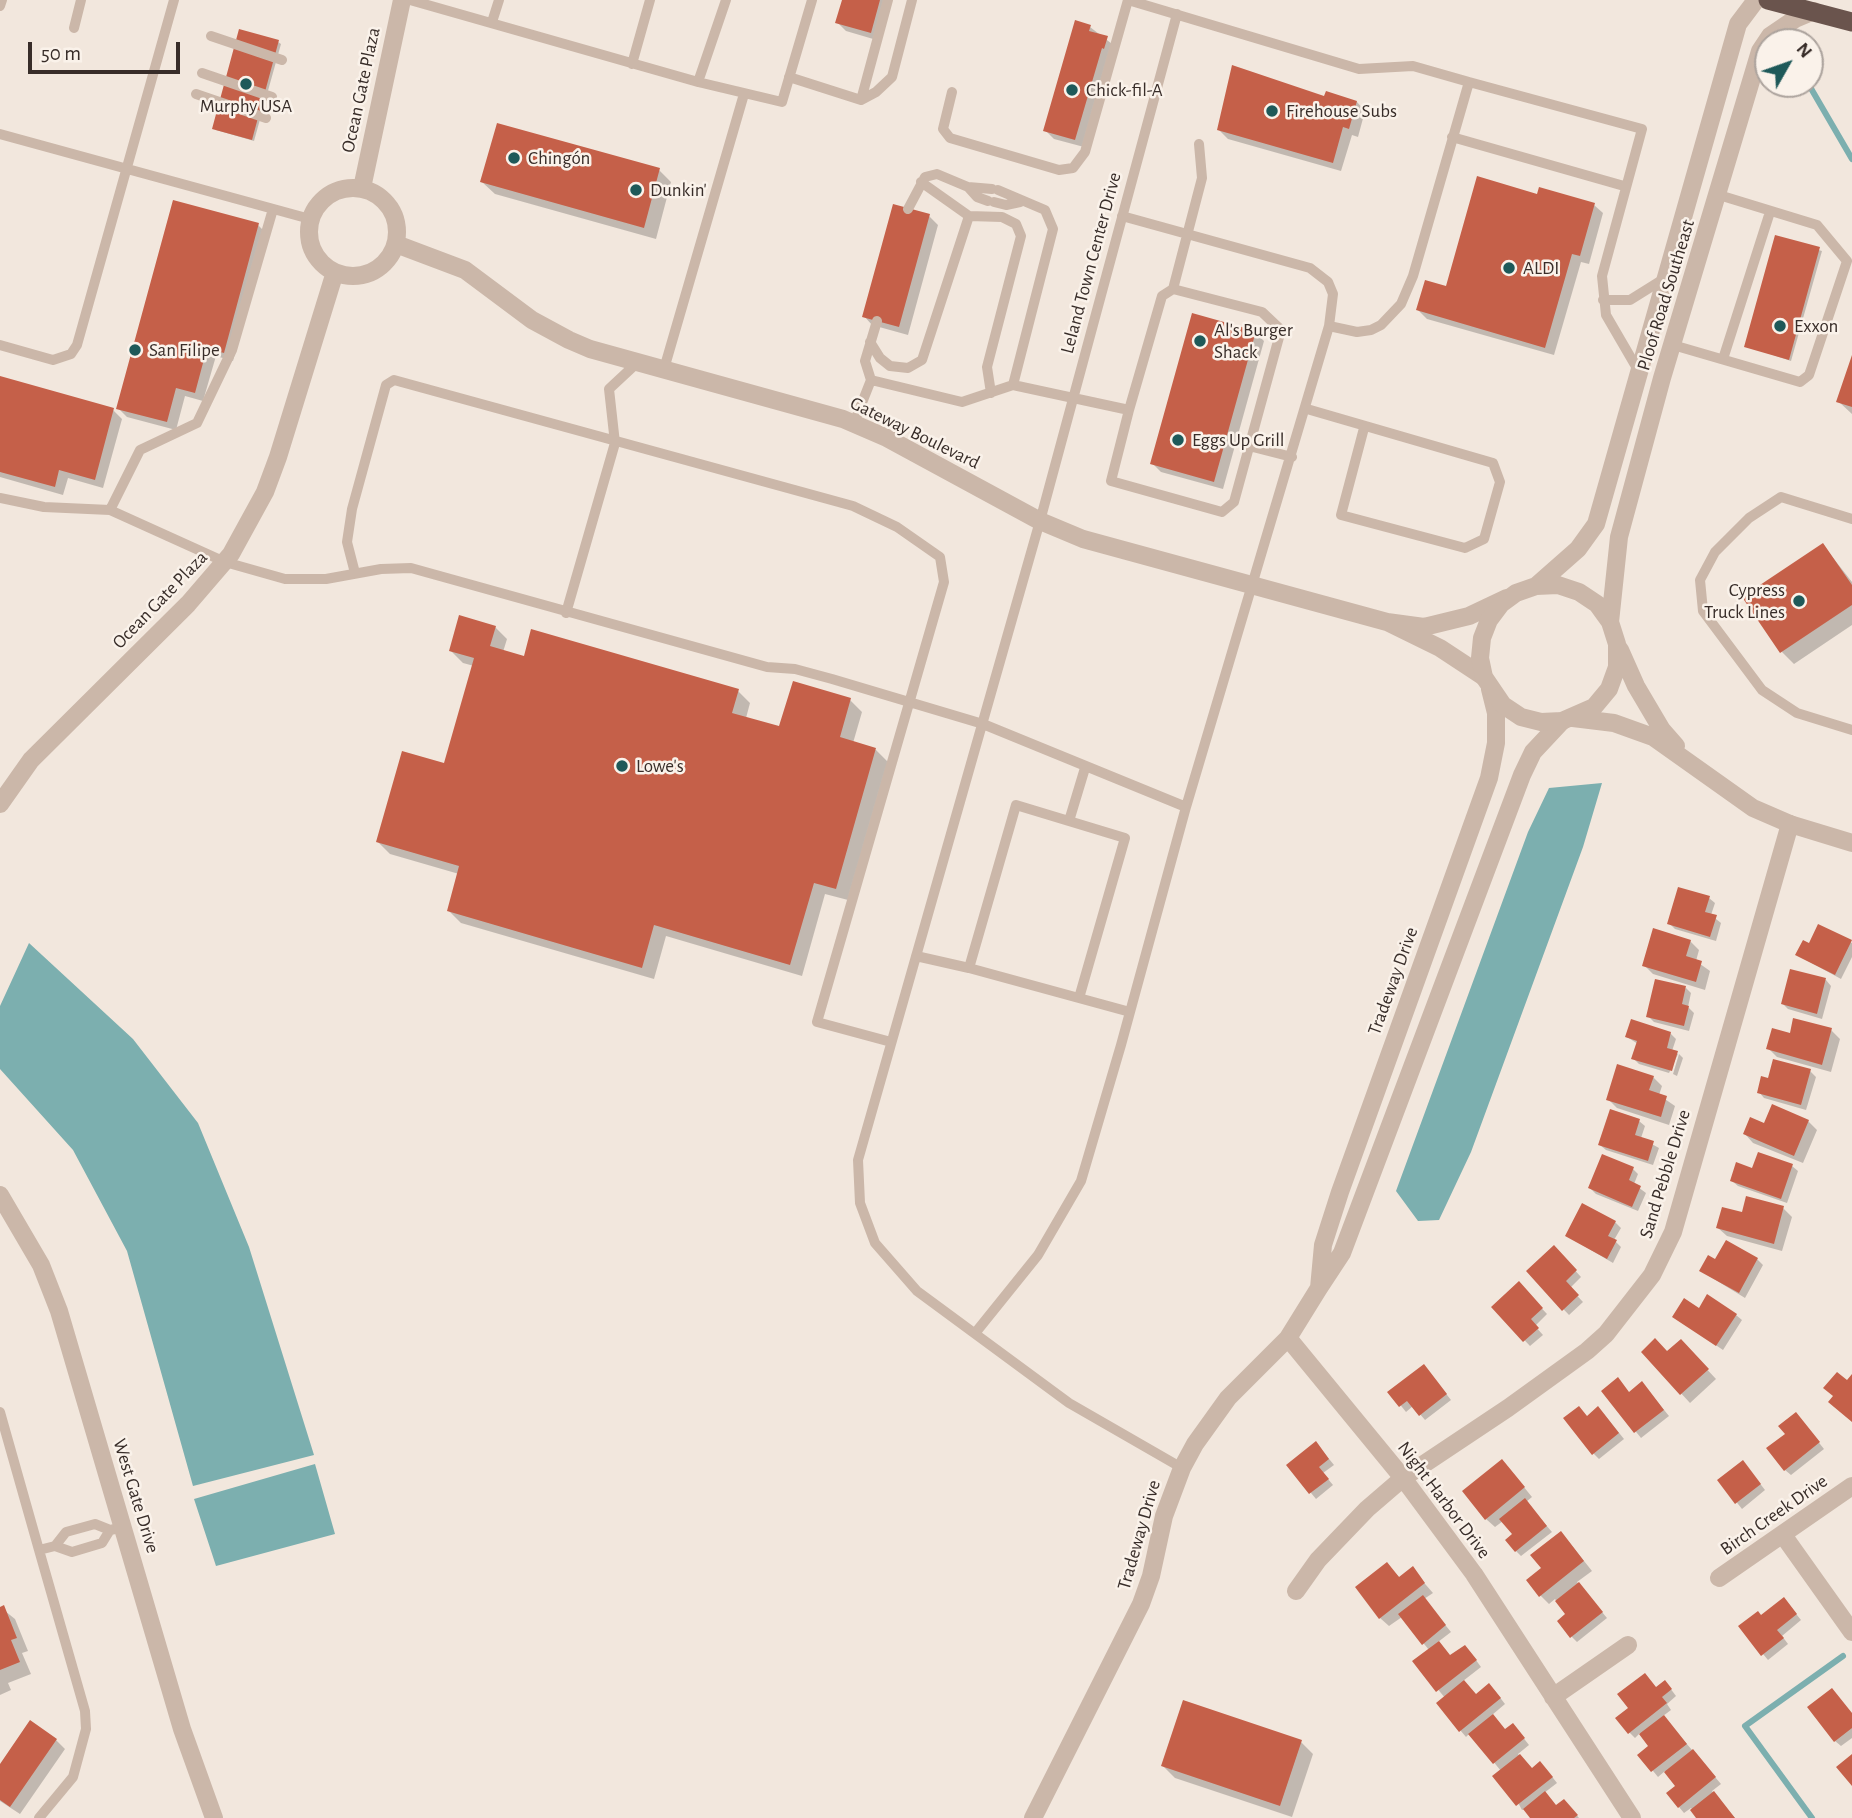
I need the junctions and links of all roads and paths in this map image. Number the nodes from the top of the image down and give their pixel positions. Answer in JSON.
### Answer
{"nodes":[{"id":1,"x":2,"y":0,"type":"edge"},
{"id":2,"x":81,"y":0,"type":"edge"},
{"id":3,"x":174,"y":0,"type":"edge"},
{"id":4,"x":402,"y":0,"type":"edge"},
{"id":5,"x":410,"y":0,"type":"edge"},
{"id":6,"x":499,"y":0,"type":"edge"},
{"id":7,"x":650,"y":0,"type":"edge"},
{"id":8,"x":726,"y":0,"type":"edge"},
{"id":9,"x":812,"y":0,"type":"edge"},
{"id":10,"x":888,"y":0,"type":"edge"},
{"id":11,"x":912,"y":0,"type":"edge"},
{"id":12,"x":1128,"y":0,"type":"edge"},
{"id":13,"x":1756,"y":0,"type":"edge"},
{"id":14,"x":1768,"y":0,"type":"edge"},
{"id":15,"x":0,"y":6,"type":"edge"},
{"id":16,"x":1814,"y":12,"type":"junction"},
{"id":17,"x":1177,"y":14,"type":"junction"},
{"id":18,"x":1852,"y":22,"type":"edge"},
{"id":19,"x":492,"y":23,"type":"junction"},
{"id":20,"x":74,"y":28,"type":"dead end"},
{"id":21,"x":211,"y":36,"type":"dead end"},
{"id":22,"x":282,"y":60,"type":"dead end"},
{"id":23,"x":632,"y":64,"type":"junction"},
{"id":24,"x":202,"y":73,"type":"dead end"},
{"id":25,"x":789,"y":77,"type":"junction"},
{"id":26,"x":698,"y":82,"type":"junction"},
{"id":27,"x":1469,"y":82,"type":"junction"},
{"id":28,"x":952,"y":92,"type":"dead end"},
{"id":29,"x":196,"y":94,"type":"dead end"},
{"id":30,"x":744,"y":94,"type":"junction"},
{"id":31,"x":272,"y":97,"type":"dead end"},
{"id":32,"x":861,"y":100,"type":"junction"},
{"id":33,"x":266,"y":118,"type":"dead end"},
{"id":34,"x":0,"y":134,"type":"edge"},
{"id":35,"x":1452,"y":137,"type":"junction"},
{"id":36,"x":1199,"y":144,"type":"dead end"},
{"id":37,"x":127,"y":167,"type":"junction"},
{"id":38,"x":921,"y":182,"type":"junction"},
{"id":39,"x":1625,"y":186,"type":"junction"},
{"id":40,"x":968,"y":187,"type":"junction"},
{"id":41,"x":362,"y":188,"type":"junction"},
{"id":42,"x":1719,"y":195,"type":"junction"},
{"id":43,"x":1020,"y":202,"type":"junction"},
{"id":44,"x":273,"y":209,"type":"junction"},
{"id":45,"x":908,"y":209,"type":"dead end"},
{"id":46,"x":1770,"y":212,"type":"junction"},
{"id":47,"x":969,"y":216,"type":"junction"},
{"id":48,"x":1122,"y":216,"type":"junction"},
{"id":49,"x":310,"y":219,"type":"junction"},
{"id":50,"x":1186,"y":234,"type":"junction"},
{"id":51,"x":396,"y":244,"type":"junction"},
{"id":52,"x":335,"y":272,"type":"junction"},
{"id":53,"x":1667,"y":275,"type":"junction"},
{"id":54,"x":1173,"y":289,"type":"junction"},
{"id":55,"x":1603,"y":300,"type":"junction"},
{"id":56,"x":877,"y":321,"type":"dead end"},
{"id":57,"x":1329,"y":326,"type":"junction"},
{"id":58,"x":870,"y":342,"type":"junction"},
{"id":59,"x":0,"y":345,"type":"edge"},
{"id":60,"x":1673,"y":345,"type":"junction"},
{"id":61,"x":1723,"y":359,"type":"junction"},
{"id":62,"x":638,"y":362,"type":"junction"},
{"id":63,"x":664,"y":369,"type":"junction"},
{"id":64,"x":1638,"y":370,"type":"junction"},
{"id":65,"x":871,"y":380,"type":"junction"},
{"id":66,"x":1013,"y":385,"type":"junction"},
{"id":67,"x":991,"y":393,"type":"junction"},
{"id":68,"x":1073,"y":398,"type":"junction"},
{"id":69,"x":1307,"y":409,"type":"junction"},
{"id":70,"x":1129,"y":410,"type":"junction"},
{"id":71,"x":854,"y":423,"type":"junction"},
{"id":72,"x":1364,"y":428,"type":"junction"},
{"id":73,"x":615,"y":443,"type":"junction"},
{"id":74,"x":1249,"y":446,"type":"junction"},
{"id":75,"x":1292,"y":457,"type":"junction"},
{"id":76,"x":0,"y":498,"type":"edge"},
{"id":77,"x":110,"y":510,"type":"junction"},
{"id":78,"x":1852,"y":519,"type":"edge"},
{"id":79,"x":1040,"y":522,"type":"junction"},
{"id":80,"x":225,"y":562,"type":"junction"},
{"id":81,"x":355,"y":573,"type":"junction"},
{"id":82,"x":1254,"y":586,"type":"junction"},
{"id":83,"x":1536,"y":586,"type":"junction"},
{"id":84,"x":1516,"y":593,"type":"junction"},
{"id":85,"x":566,"y":613,"type":"junction"},
{"id":86,"x":1387,"y":622,"type":"junction"},
{"id":87,"x":1610,"y":622,"type":"junction"},
{"id":88,"x":1617,"y":644,"type":"junction"},
{"id":89,"x":1487,"y":683,"type":"junction"},
{"id":90,"x":911,"y":704,"type":"junction"},
{"id":91,"x":1568,"y":720,"type":"junction"},
{"id":92,"x":983,"y":724,"type":"junction"},
{"id":93,"x":1852,"y":730,"type":"edge"},
{"id":94,"x":1690,"y":762,"type":"junction"},
{"id":95,"x":1085,"y":768,"type":"junction"},
{"id":96,"x":0,"y":804,"type":"edge"},
{"id":97,"x":1186,"y":807,"type":"junction"},
{"id":98,"x":1069,"y":821,"type":"junction"},
{"id":99,"x":1790,"y":824,"type":"junction"},
{"id":100,"x":1852,"y":843,"type":"edge"},
{"id":101,"x":916,"y":956,"type":"junction"},
{"id":102,"x":969,"y":968,"type":"junction"},
{"id":103,"x":1079,"y":998,"type":"junction"},
{"id":104,"x":1130,"y":1012,"type":"junction"},
{"id":105,"x":891,"y":1042,"type":"junction"},
{"id":106,"x":0,"y":1195,"type":"edge"},
{"id":107,"x":1319,"y":1288,"type":"junction"},
{"id":108,"x":976,"y":1332,"type":"junction"},
{"id":109,"x":1288,"y":1338,"type":"junction"},
{"id":110,"x":0,"y":1412,"type":"edge"},
{"id":111,"x":1182,"y":1468,"type":"junction"},
{"id":112,"x":1402,"y":1478,"type":"junction"},
{"id":113,"x":1852,"y":1486,"type":"edge"},
{"id":114,"x":117,"y":1528,"type":"junction"},
{"id":115,"x":1783,"y":1535,"type":"junction"},
{"id":116,"x":55,"y":1546,"type":"junction"},
{"id":117,"x":40,"y":1550,"type":"junction"},
{"id":118,"x":1719,"y":1578,"type":"dead end"},
{"id":119,"x":1296,"y":1591,"type":"dead end"},
{"id":120,"x":1852,"y":1632,"type":"edge"},
{"id":121,"x":1628,"y":1645,"type":"dead end"},
{"id":122,"x":1553,"y":1697,"type":"junction"},
{"id":123,"x":39,"y":1818,"type":"edge"},
{"id":124,"x":215,"y":1818,"type":"edge"},
{"id":125,"x":1033,"y":1818,"type":"edge"},
{"id":126,"x":1632,"y":1818,"type":"edge"}],
"edges":[{"from":1,"to":15,"type":"lane"},
{"from":2,"to":20,"type":"lane"},
{"from":3,"to":37,"type":"lane"},
{"from":4,"to":41,"type":"street","name":"Ocean Gate Plaza"},
{"from":5,"to":19,"type":"lane"},
{"from":6,"to":19,"type":"lane"},
{"from":7,"to":23,"type":"lane"},
{"from":8,"to":26,"type":"lane"},
{"from":9,"to":25,"type":"lane"},
{"from":10,"to":32,"type":"lane"},
{"from":11,"to":32,"type":"lane"},
{"from":12,"to":17,"type":"lane"},
{"from":12,"to":28,"type":"lane"},
{"from":13,"to":53,"type":"street","name":"Ploof Road Southeast"},
{"from":14,"to":16,"type":"highway"},
{"from":16,"to":18,"type":"highway"},
{"from":16,"to":42,"type":"street","name":"Ploof Road Southeast"},
{"from":17,"to":27,"type":"lane"},
{"from":17,"to":48,"type":"lane","name":"Leland Town Center Drive"},
{"from":19,"to":23,"type":"lane"},
{"from":21,"to":22,"type":"lane"},
{"from":23,"to":26,"type":"lane"},
{"from":24,"to":31,"type":"lane"},
{"from":25,"to":30,"type":"lane"},
{"from":25,"to":32,"type":"lane"},
{"from":26,"to":30,"type":"lane"},
{"from":27,"to":35,"type":"lane"},
{"from":27,"to":39,"type":"lane"},
{"from":29,"to":33,"type":"lane"},
{"from":30,"to":63,"type":"lane"},
{"from":34,"to":37,"type":"lane"},
{"from":35,"to":39,"type":"lane"},
{"from":35,"to":57,"type":"lane"},
{"from":36,"to":50,"type":"lane"},
{"from":37,"to":44,"type":"lane"},
{"from":37,"to":59,"type":"lane"},
{"from":38,"to":40,"type":"lane"},
{"from":38,"to":45,"type":"lane"},
{"from":38,"to":47,"type":"lane"},
{"from":39,"to":55,"type":"lane"},
{"from":40,"to":43,"type":"lane"},
{"from":40,"to":43,"type":"lane"},
{"from":41,"to":49,"type":"street"},
{"from":41,"to":51,"type":"street"},
{"from":42,"to":46,"type":"lane"},
{"from":42,"to":60,"type":"street","name":"Ploof Road Southeast"},
{"from":43,"to":66,"type":"lane"},
{"from":44,"to":49,"type":"lane"},
{"from":44,"to":77,"type":"lane"},
{"from":46,"to":61,"type":"lane"},
{"from":46,"to":61,"type":"lane"},
{"from":47,"to":58,"type":"lane"},
{"from":47,"to":67,"type":"lane"},
{"from":48,"to":50,"type":"lane"},
{"from":48,"to":68,"type":"lane","name":"Leland Town Center Drive"},
{"from":49,"to":52,"type":"street"},
{"from":50,"to":54,"type":"lane"},
{"from":50,"to":57,"type":"lane"},
{"from":51,"to":52,"type":"street"},
{"from":51,"to":62,"type":"street","name":"Gateway Boulevard"},
{"from":52,"to":80,"type":"street","name":"Ocean Gate Plaza"},
{"from":53,"to":55,"type":"lane"},
{"from":53,"to":64,"type":"street","name":"Ploof Road Southeast"},
{"from":54,"to":70,"type":"lane"},
{"from":54,"to":74,"type":"lane"},
{"from":55,"to":64,"type":"lane"},
{"from":56,"to":58,"type":"lane"},
{"from":57,"to":69,"type":"lane"},
{"from":58,"to":65,"type":"lane"},
{"from":60,"to":61,"type":"lane"},
{"from":60,"to":87,"type":"street","name":"Ploof Road Southeast"},
{"from":62,"to":63,"type":"street","name":"Gateway Boulevard"},
{"from":62,"to":73,"type":"lane"},
{"from":63,"to":71,"type":"street","name":"Gateway Boulevard"},
{"from":64,"to":83,"type":"street","name":"Ploof Road Southeast"},
{"from":65,"to":67,"type":"lane"},
{"from":65,"to":71,"type":"lane"},
{"from":66,"to":67,"type":"lane"},
{"from":66,"to":68,"type":"lane"},
{"from":68,"to":70,"type":"lane"},
{"from":68,"to":79,"type":"lane","name":"Leland Town Center Drive"},
{"from":69,"to":72,"type":"lane"},
{"from":69,"to":75,"type":"lane"},
{"from":70,"to":74,"type":"lane"},
{"from":71,"to":79,"type":"street","name":"Gateway Boulevard"},
{"from":72,"to":72,"type":"lane"},
{"from":73,"to":81,"type":"lane"},
{"from":73,"to":85,"type":"lane"},
{"from":73,"to":90,"type":"lane"},
{"from":74,"to":75,"type":"lane"},
{"from":75,"to":82,"type":"lane"},
{"from":76,"to":77,"type":"lane"},
{"from":77,"to":80,"type":"lane"},
{"from":78,"to":93,"type":"lane"},
{"from":79,"to":82,"type":"street","name":"Gateway Boulevard"},
{"from":79,"to":92,"type":"lane","name":"Leland Town Center Drive"},
{"from":80,"to":81,"type":"lane"},
{"from":80,"to":96,"type":"street","name":"Ocean Gate Plaza"},
{"from":81,"to":85,"type":"lane"},
{"from":82,"to":86,"type":"street","name":"Gateway Boulevard"},
{"from":82,"to":97,"type":"lane"},
{"from":83,"to":84,"type":"street"},
{"from":83,"to":87,"type":"street"},
{"from":84,"to":86,"type":"street"},
{"from":84,"to":89,"type":"street"},
{"from":85,"to":90,"type":"lane"},
{"from":86,"to":89,"type":"street"},
{"from":87,"to":88,"type":"street"},
{"from":88,"to":91,"type":"street"},
{"from":88,"to":94,"type":"street"},
{"from":89,"to":91,"type":"street"},
{"from":89,"to":107,"type":"street","name":"Tradeway Drive"},
{"from":90,"to":92,"type":"lane"},
{"from":90,"to":105,"type":"lane"},
{"from":91,"to":94,"type":"street"},
{"from":91,"to":107,"type":"street","name":"Tradeway Drive"},
{"from":92,"to":95,"type":"lane"},
{"from":92,"to":101,"type":"lane","name":"Leland Town Center Drive"},
{"from":94,"to":99,"type":"street"},
{"from":95,"to":97,"type":"lane"},
{"from":95,"to":98,"type":"lane"},
{"from":97,"to":104,"type":"lane"},
{"from":98,"to":102,"type":"lane"},
{"from":98,"to":103,"type":"lane"},
{"from":99,"to":100,"type":"street"},
{"from":99,"to":112,"type":"street","name":"Sand Pebble Drive"},
{"from":101,"to":102,"type":"lane"},
{"from":101,"to":105,"type":"lane","name":"Leland Town Center Drive"},
{"from":102,"to":103,"type":"lane"},
{"from":103,"to":104,"type":"lane"},
{"from":104,"to":108,"type":"lane"},
{"from":105,"to":108,"type":"lane","name":"Leland Town Center Drive"},
{"from":106,"to":114,"type":"street","name":"West Gate Drive"},
{"from":107,"to":109,"type":"street","name":"Tradeway Drive"},
{"from":108,"to":111,"type":"lane","name":"Leland Town Center Drive"},
{"from":109,"to":111,"type":"street","name":"Tradeway Drive"},
{"from":109,"to":112,"type":"street","name":"Night Harbor Drive"},
{"from":110,"to":117,"type":"lane"},
{"from":111,"to":125,"type":"street","name":"Tradeway Drive"},
{"from":112,"to":119,"type":"street","name":"Sand Pebble Drive"},
{"from":112,"to":122,"type":"street","name":"Night Harbor Drive"},
{"from":113,"to":115,"type":"street","name":"Birch Creek Drive"},
{"from":114,"to":116,"type":"lane"},
{"from":114,"to":116,"type":"lane"},
{"from":114,"to":124,"type":"street","name":"West Gate Drive"},
{"from":115,"to":118,"type":"street","name":"Birch Creek Drive"},
{"from":115,"to":120,"type":"street"},
{"from":116,"to":117,"type":"lane"},
{"from":117,"to":123,"type":"lane"},
{"from":121,"to":122,"type":"street"},
{"from":122,"to":126,"type":"street","name":"Night Harbor Drive"}]}
